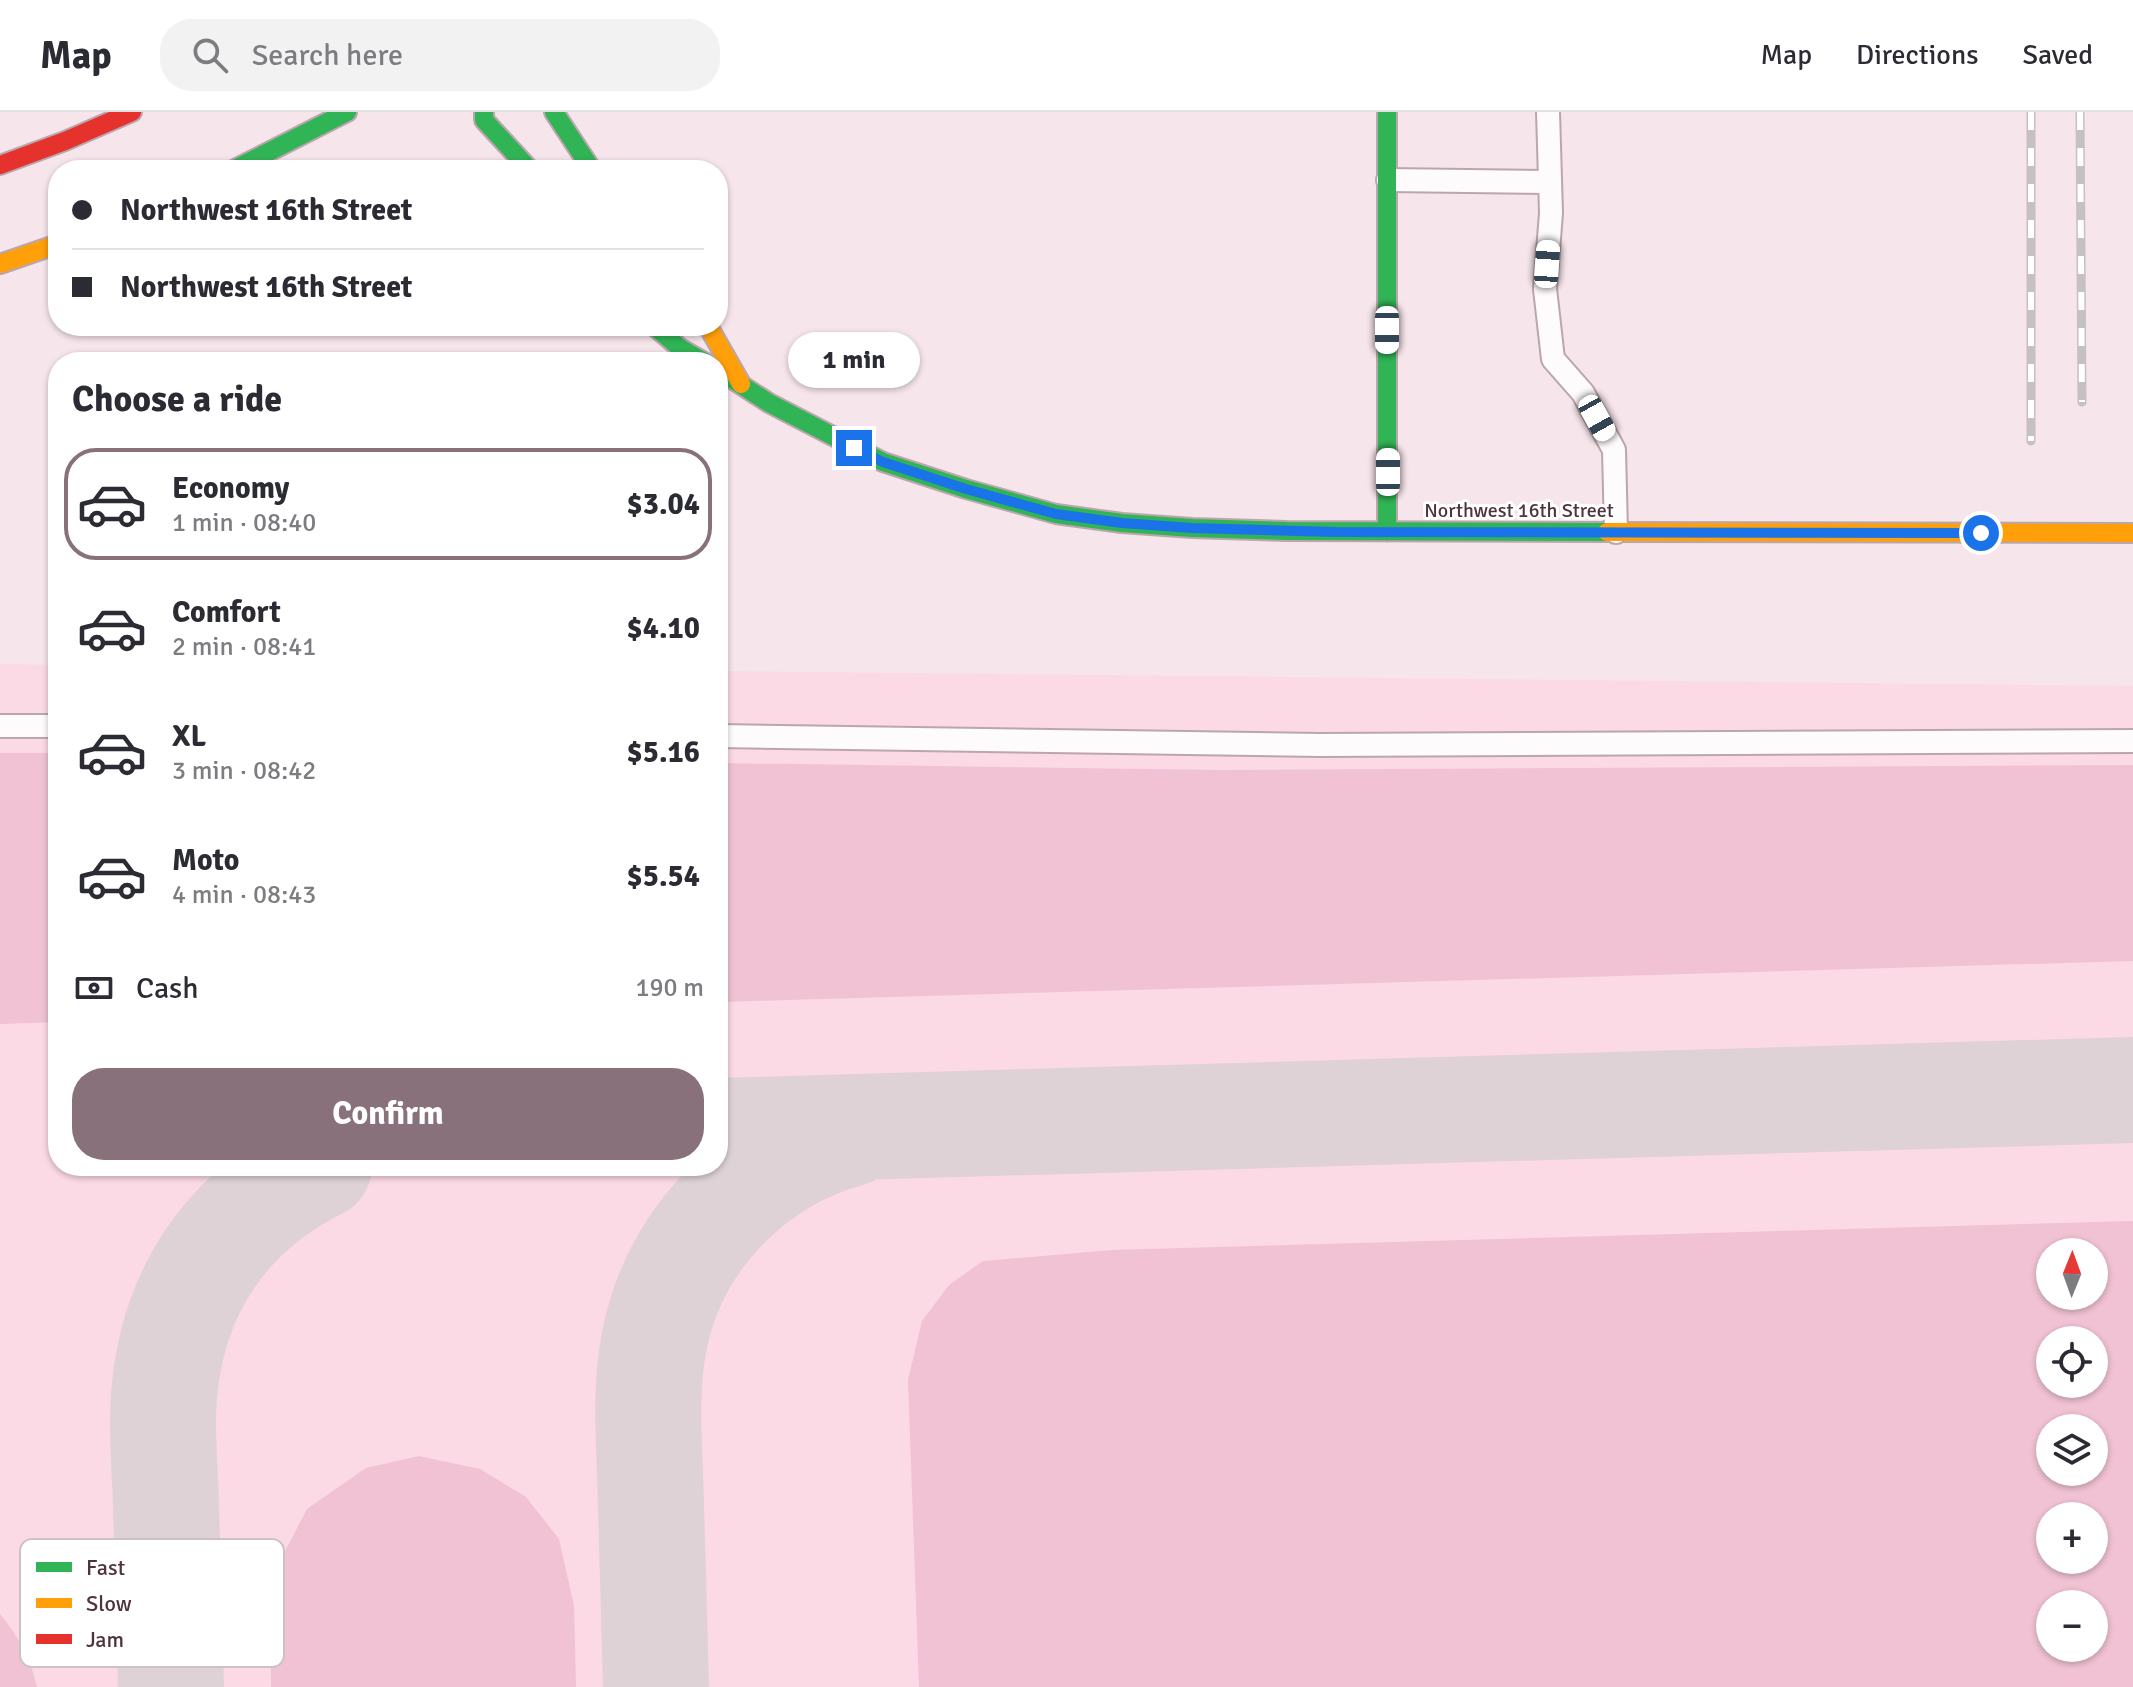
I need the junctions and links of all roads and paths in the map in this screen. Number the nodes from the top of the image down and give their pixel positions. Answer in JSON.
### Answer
{"nodes":[{"id":1,"x":132,"y":112,"type":"edge"},
{"id":2,"x":347,"y":112,"type":"edge"},
{"id":3,"x":484,"y":112,"type":"edge"},
{"id":4,"x":554,"y":112,"type":"edge"},
{"id":5,"x":1387,"y":112,"type":"edge"},
{"id":6,"x":1548,"y":112,"type":"edge"},
{"id":7,"x":253,"y":160,"type":"edge"},
{"id":8,"x":521,"y":160,"type":"edge"},
{"id":9,"x":585,"y":160,"type":"edge"},
{"id":10,"x":0,"y":165,"type":"edge"},
{"id":11,"x":1388,"y":180,"type":"junction"},
{"id":12,"x":1550,"y":182,"type":"junction"},
{"id":13,"x":48,"y":247,"type":"edge"},
{"id":14,"x":0,"y":264,"type":"edge"},
{"id":15,"x":666,"y":336,"type":"edge"},
{"id":16,"x":687,"y":352,"type":"edge"},
{"id":17,"x":728,"y":361,"type":"edge"},
{"id":18,"x":728,"y":376,"type":"edge"},
{"id":19,"x":741,"y":384,"type":"junction"},
{"id":20,"x":1387,"y":532,"type":"junction"},
{"id":21,"x":1616,"y":532,"type":"junction"},
{"id":22,"x":2133,"y":533,"type":"edge"},
{"id":23,"x":0,"y":726,"type":"edge"},
{"id":24,"x":48,"y":726,"type":"edge"},
{"id":25,"x":728,"y":736,"type":"edge"},
{"id":26,"x":2133,"y":741,"type":"edge"}],
"edges":[{"from":1,"to":10,"type":"main road"},
{"from":2,"to":7,"type":"main road"},
{"from":3,"to":8,"type":"main road"},
{"from":4,"to":9,"type":"main road"},
{"from":5,"to":11,"type":"main road"},
{"from":6,"to":12,"type":"lane"},
{"from":11,"to":12,"type":"lane"},
{"from":11,"to":20,"type":"main road"},
{"from":12,"to":21,"type":"lane"},
{"from":13,"to":14,"type":"main road"},
{"from":15,"to":16,"type":"main road"},
{"from":17,"to":19,"type":"main road","name":"Northwest 16th Street"},
{"from":18,"to":19,"type":"main road","name":"Northwest 16th Street"},
{"from":19,"to":20,"type":"main road","name":"Northwest 16th Street"},
{"from":20,"to":21,"type":"main road","name":"Northwest 16th Street"},
{"from":21,"to":22,"type":"main road","name":"Northwest 16th Street"},
{"from":23,"to":24,"type":"lane"},
{"from":25,"to":26,"type":"lane"}]}
